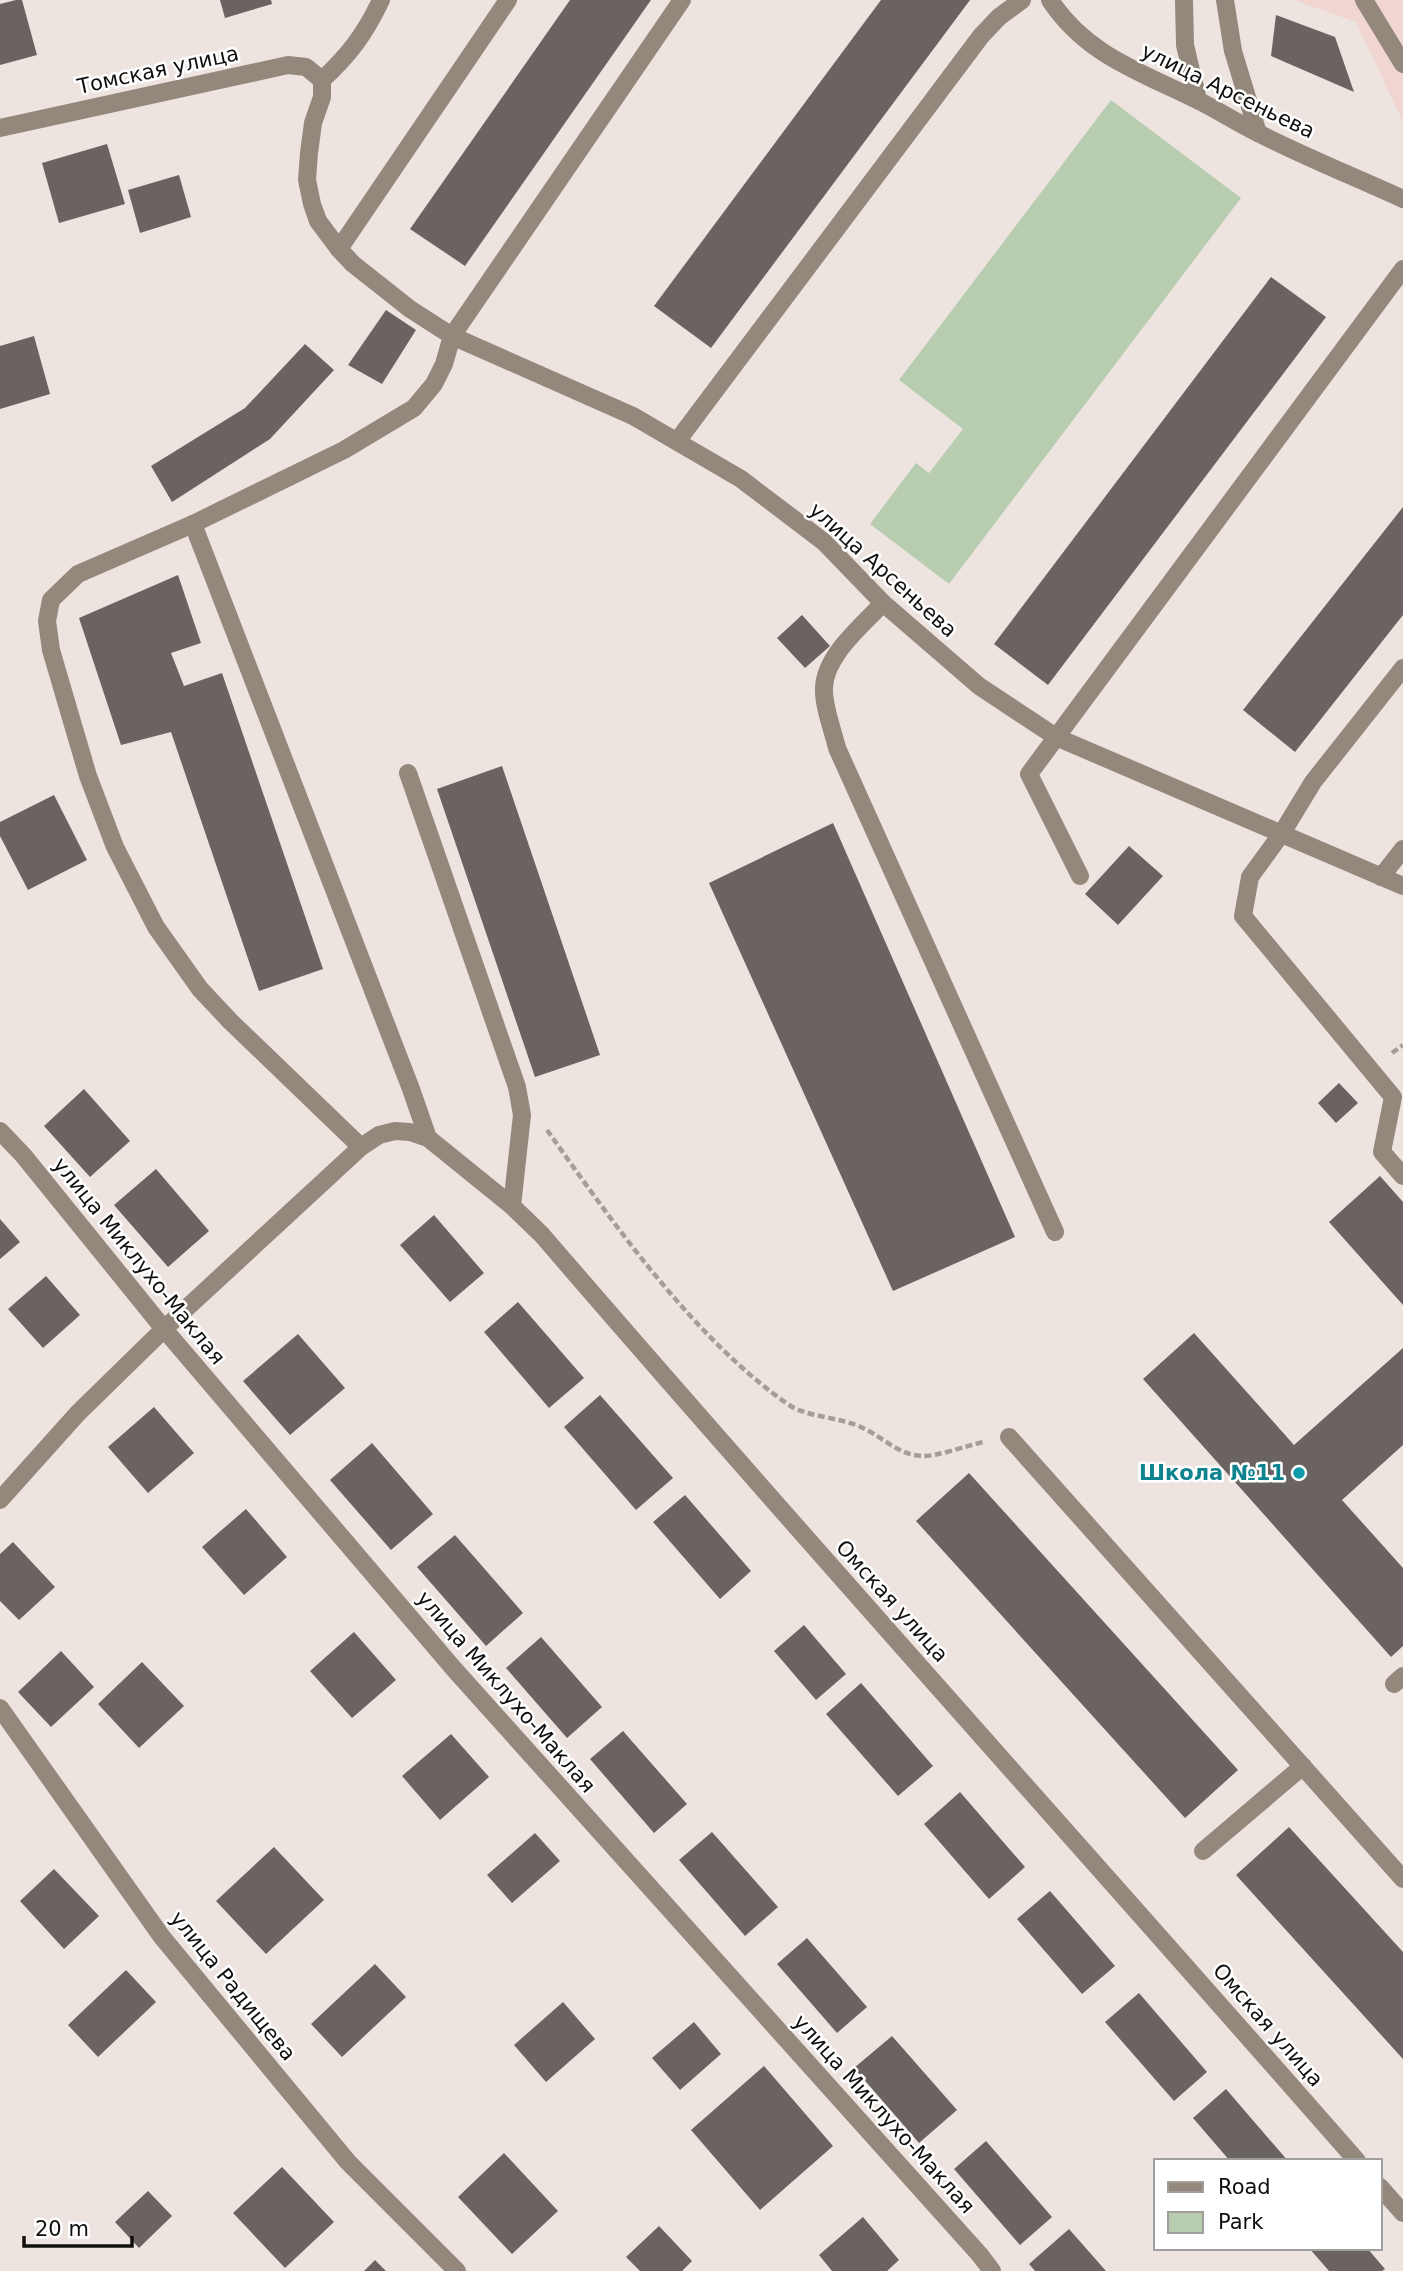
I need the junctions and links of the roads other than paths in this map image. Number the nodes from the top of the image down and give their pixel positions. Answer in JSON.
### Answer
{"nodes":[{"id":1,"x":381,"y":0,"type":"edge"},
{"id":2,"x":508,"y":0,"type":"edge"},
{"id":3,"x":682,"y":0,"type":"edge"},
{"id":4,"x":1021,"y":0,"type":"edge"},
{"id":5,"x":1050,"y":0,"type":"edge"},
{"id":6,"x":1184,"y":0,"type":"edge"},
{"id":7,"x":1225,"y":0,"type":"edge"},
{"id":8,"x":1364,"y":0,"type":"edge"},
{"id":9,"x":1403,"y":64,"type":"edge"},
{"id":10,"x":322,"y":80,"type":"junction"},
{"id":11,"x":1198,"y":100,"type":"junction"},
{"id":12,"x":0,"y":128,"type":"edge"},
{"id":13,"x":1258,"y":133,"type":"junction"},
{"id":14,"x":1403,"y":199,"type":"edge"},
{"id":15,"x":339,"y":249,"type":"junction"},
{"id":16,"x":1403,"y":269,"type":"edge"},
{"id":17,"x":452,"y":336,"type":"junction"},
{"id":18,"x":678,"y":440,"type":"junction"},
{"id":19,"x":193,"y":524,"type":"junction"},
{"id":20,"x":883,"y":603,"type":"junction"},
{"id":21,"x":1403,"y":668,"type":"edge"},
{"id":22,"x":1056,"y":737,"type":"junction"},
{"id":23,"x":408,"y":773,"type":"dead end"},
{"id":24,"x":1282,"y":832,"type":"junction"},
{"id":25,"x":1403,"y":849,"type":"edge"},
{"id":26,"x":1080,"y":876,"type":"dead end"},
{"id":27,"x":1381,"y":877,"type":"junction"},
{"id":28,"x":1403,"y":886,"type":"edge"},
{"id":29,"x":0,"y":1131,"type":"edge"},
{"id":30,"x":428,"y":1138,"type":"junction"},
{"id":31,"x":362,"y":1147,"type":"junction"},
{"id":32,"x":1403,"y":1177,"type":"edge"},
{"id":33,"x":512,"y":1206,"type":"junction"},
{"id":34,"x":1055,"y":1232,"type":"dead end"},
{"id":35,"x":164,"y":1329,"type":"junction"},
{"id":36,"x":1009,"y":1437,"type":"road end"},
{"id":37,"x":0,"y":1500,"type":"edge"},
{"id":38,"x":0,"y":1708,"type":"edge"},
{"id":39,"x":1303,"y":1766,"type":"junction"},
{"id":40,"x":1203,"y":1851,"type":"dead end"},
{"id":41,"x":1403,"y":1879,"type":"edge"},
{"id":42,"x":1355,"y":2159,"type":"edge"},
{"id":43,"x":1382,"y":2190,"type":"edge"},
{"id":44,"x":1403,"y":2213,"type":"edge"},
{"id":45,"x":457,"y":2271,"type":"edge"},
{"id":46,"x":992,"y":2271,"type":"edge"}],
"edges":[{"from":1,"to":10,"type":"street"},
{"from":2,"to":15,"type":"street"},
{"from":3,"to":17,"type":"street"},
{"from":4,"to":18,"type":"street"},
{"from":5,"to":11,"type":"street","name":"улица Арсеньева"},
{"from":6,"to":11,"type":"street"},
{"from":7,"to":13,"type":"street"},
{"from":8,"to":9,"type":"street"},
{"from":10,"to":12,"type":"street","name":"Томская улица"},
{"from":10,"to":15,"type":"street","name":"улица Арсеньева"},
{"from":11,"to":13,"type":"street","name":"улица Арсеньева"},
{"from":13,"to":14,"type":"street","name":"улица Арсеньева"},
{"from":15,"to":17,"type":"street","name":"улица Арсеньева"},
{"from":16,"to":22,"type":"street"},
{"from":17,"to":18,"type":"street","name":"улица Арсеньева"},
{"from":17,"to":19,"type":"street"},
{"from":18,"to":20,"type":"street","name":"улица Арсеньева"},
{"from":19,"to":30,"type":"street"},
{"from":19,"to":31,"type":"street"},
{"from":20,"to":22,"type":"street","name":"улица Арсеньева"},
{"from":20,"to":34,"type":"street"},
{"from":21,"to":24,"type":"street"},
{"from":22,"to":24,"type":"street","name":"улица Арсеньева"},
{"from":22,"to":26,"type":"street"},
{"from":23,"to":33,"type":"street"},
{"from":24,"to":27,"type":"street","name":"улица Арсеньева"},
{"from":24,"to":32,"type":"street"},
{"from":25,"to":27,"type":"street"},
{"from":27,"to":28,"type":"street","name":"улица Арсеньева"},
{"from":29,"to":35,"type":"street","name":"улица Миклухо-Маклая"},
{"from":30,"to":31,"type":"street","name":"Омская улица"},
{"from":30,"to":33,"type":"street","name":"Омская улица"},
{"from":31,"to":35,"type":"street","name":"Омская улица"},
{"from":33,"to":42,"type":"street","name":"Омская улица"},
{"from":35,"to":37,"type":"street","name":"Омская улица"},
{"from":35,"to":46,"type":"street","name":"улица Миклухо-Маклая"},
{"from":36,"to":39,"type":"street"},
{"from":38,"to":45,"type":"street","name":"улица Радищева"},
{"from":39,"to":40,"type":"street"},
{"from":39,"to":41,"type":"street"},
{"from":43,"to":44,"type":"street"}]}
